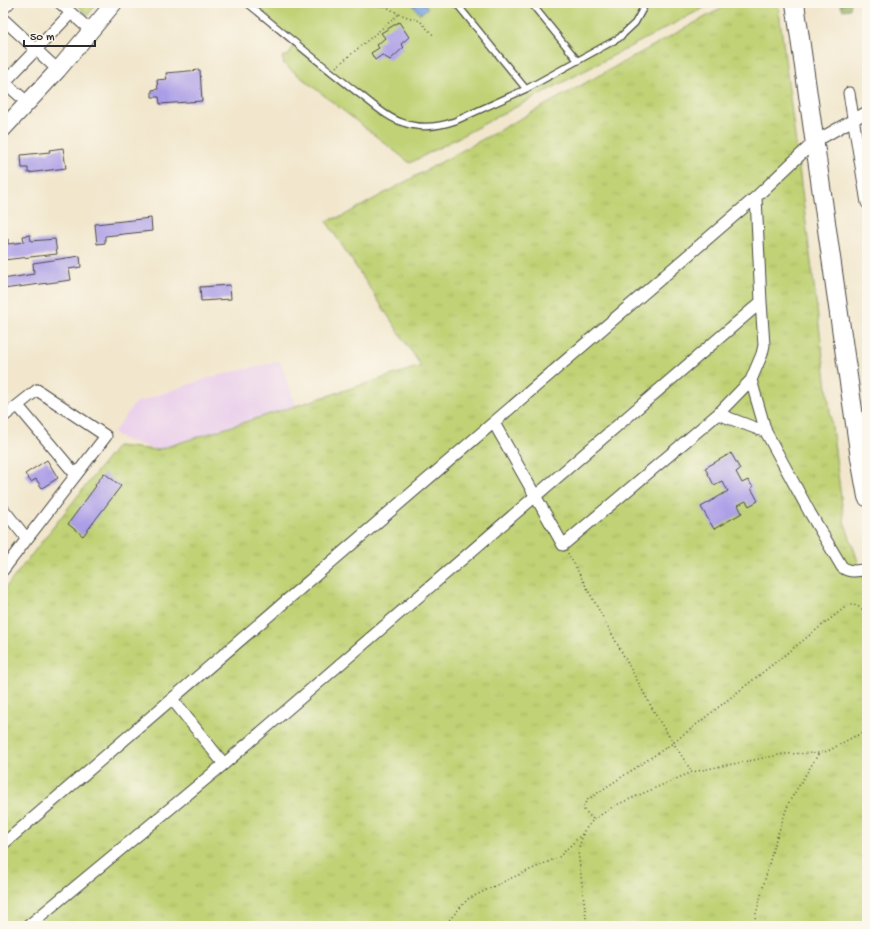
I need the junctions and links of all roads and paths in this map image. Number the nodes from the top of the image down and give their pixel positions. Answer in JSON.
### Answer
{"nodes":[{"id":1,"x":9,"y":3,"type":"edge"},
{"id":2,"x":60,"y":3,"type":"edge"},
{"id":3,"x":114,"y":3,"type":"edge"},
{"id":4,"x":247,"y":3,"type":"edge"},
{"id":5,"x":383,"y":3,"type":"edge"},
{"id":6,"x":456,"y":3,"type":"edge"},
{"id":7,"x":531,"y":3,"type":"edge"},
{"id":8,"x":646,"y":3,"type":"edge"},
{"id":9,"x":796,"y":3,"type":"edge"},
{"id":10,"x":806,"y":3,"type":"edge"},
{"id":11,"x":3,"y":9,"type":"edge"},
{"id":12,"x":71,"y":13,"type":"junction"},
{"id":13,"x":399,"y":14,"type":"junction"},
{"id":14,"x":3,"y":18,"type":"edge"},
{"id":15,"x":91,"y":31,"type":"junction"},
{"id":16,"x":434,"y":36,"type":"dead end"},
{"id":17,"x":35,"y":50,"type":"junction"},
{"id":18,"x":578,"y":61,"type":"junction"},
{"id":19,"x":58,"y":70,"type":"junction"},
{"id":20,"x":330,"y":72,"type":"junction"},
{"id":21,"x":3,"y":82,"type":"edge"},
{"id":22,"x":526,"y":89,"type":"junction"},
{"id":23,"x":849,"y":93,"type":"dead end"},
{"id":24,"x":28,"y":103,"type":"junction"},
{"id":25,"x":867,"y":112,"type":"edge"},
{"id":26,"x":853,"y":120,"type":"junction"},
{"id":27,"x":3,"y":129,"type":"edge"},
{"id":28,"x":819,"y":139,"type":"junction"},
{"id":29,"x":756,"y":197,"type":"junction"},
{"id":30,"x":867,"y":203,"type":"edge"},
{"id":31,"x":761,"y":302,"type":"junction"},
{"id":32,"x":751,"y":380,"type":"junction"},
{"id":33,"x":18,"y":406,"type":"junction"},
{"id":34,"x":718,"y":414,"type":"junction"},
{"id":35,"x":3,"y":417,"type":"edge"},
{"id":36,"x":494,"y":423,"type":"junction"},
{"id":37,"x":766,"y":432,"type":"junction"},
{"id":38,"x":867,"y":446,"type":"edge"},
{"id":39,"x":76,"y":475,"type":"junction"},
{"id":40,"x":537,"y":496,"type":"junction"},
{"id":41,"x":867,"y":497,"type":"edge"},
{"id":42,"x":3,"y":509,"type":"edge"},
{"id":43,"x":27,"y":539,"type":"junction"},
{"id":44,"x":564,"y":545,"type":"junction"},
{"id":45,"x":867,"y":569,"type":"edge"},
{"id":46,"x":3,"y":570,"type":"edge"},
{"id":47,"x":867,"y":614,"type":"edge"},
{"id":48,"x":172,"y":698,"type":"junction"},
{"id":49,"x":867,"y":732,"type":"edge"},
{"id":50,"x":673,"y":743,"type":"junction"},
{"id":51,"x":819,"y":753,"type":"junction"},
{"id":52,"x":224,"y":764,"type":"junction"},
{"id":53,"x":692,"y":772,"type":"junction"},
{"id":54,"x":593,"y":820,"type":"junction"},
{"id":55,"x":584,"y":831,"type":"junction"},
{"id":56,"x":3,"y":844,"type":"edge"},
{"id":57,"x":28,"y":926,"type":"edge"},
{"id":58,"x":444,"y":926,"type":"edge"},
{"id":59,"x":586,"y":926,"type":"edge"},
{"id":60,"x":754,"y":926,"type":"edge"}],
"edges":[{"from":1,"to":11,"type":"street"},
{"from":2,"to":12,"type":"street"},
{"from":3,"to":15,"type":"street"},
{"from":4,"to":20,"type":"lane"},
{"from":5,"to":13,"type":"path"},
{"from":6,"to":22,"type":"lane"},
{"from":7,"to":18,"type":"lane"},
{"from":8,"to":18,"type":"lane"},
{"from":9,"to":28,"type":"main road"},
{"from":10,"to":28,"type":"main road"},
{"from":12,"to":15,"type":"street"},
{"from":12,"to":17,"type":"street"},
{"from":13,"to":16,"type":"path"},
{"from":13,"to":20,"type":"path"},
{"from":14,"to":17,"type":"street"},
{"from":15,"to":19,"type":"street"},
{"from":17,"to":19,"type":"street"},
{"from":17,"to":21,"type":"street"},
{"from":18,"to":22,"type":"lane"},
{"from":19,"to":24,"type":"street"},
{"from":20,"to":22,"type":"lane"},
{"from":21,"to":24,"type":"street"},
{"from":23,"to":26,"type":"street"},
{"from":24,"to":27,"type":"street"},
{"from":25,"to":26,"type":"street"},
{"from":26,"to":28,"type":"street"},
{"from":26,"to":30,"type":"street"},
{"from":28,"to":29,"type":"street"},
{"from":28,"to":38,"type":"main road"},
{"from":28,"to":41,"type":"main road"},
{"from":29,"to":31,"type":"street"},
{"from":29,"to":36,"type":"street"},
{"from":31,"to":32,"type":"street"},
{"from":31,"to":40,"type":"street"},
{"from":32,"to":34,"type":"street"},
{"from":32,"to":37,"type":"street"},
{"from":33,"to":35,"type":"street"},
{"from":33,"to":39,"type":"street"},
{"from":33,"to":39,"type":"street"},
{"from":34,"to":37,"type":"street"},
{"from":34,"to":44,"type":"street"},
{"from":36,"to":40,"type":"street"},
{"from":36,"to":48,"type":"street"},
{"from":37,"to":45,"type":"street"},
{"from":39,"to":43,"type":"street"},
{"from":40,"to":44,"type":"street"},
{"from":40,"to":52,"type":"street"},
{"from":42,"to":43,"type":"street"},
{"from":43,"to":46,"type":"street"},
{"from":44,"to":50,"type":"path"},
{"from":47,"to":50,"type":"path"},
{"from":48,"to":52,"type":"street"},
{"from":48,"to":56,"type":"street"},
{"from":49,"to":51,"type":"path"},
{"from":50,"to":53,"type":"path"},
{"from":50,"to":54,"type":"path"},
{"from":51,"to":53,"type":"path"},
{"from":51,"to":60,"type":"path"},
{"from":52,"to":57,"type":"street"},
{"from":53,"to":54,"type":"path"},
{"from":54,"to":55,"type":"path"},
{"from":55,"to":58,"type":"path"},
{"from":55,"to":59,"type":"path"}]}
